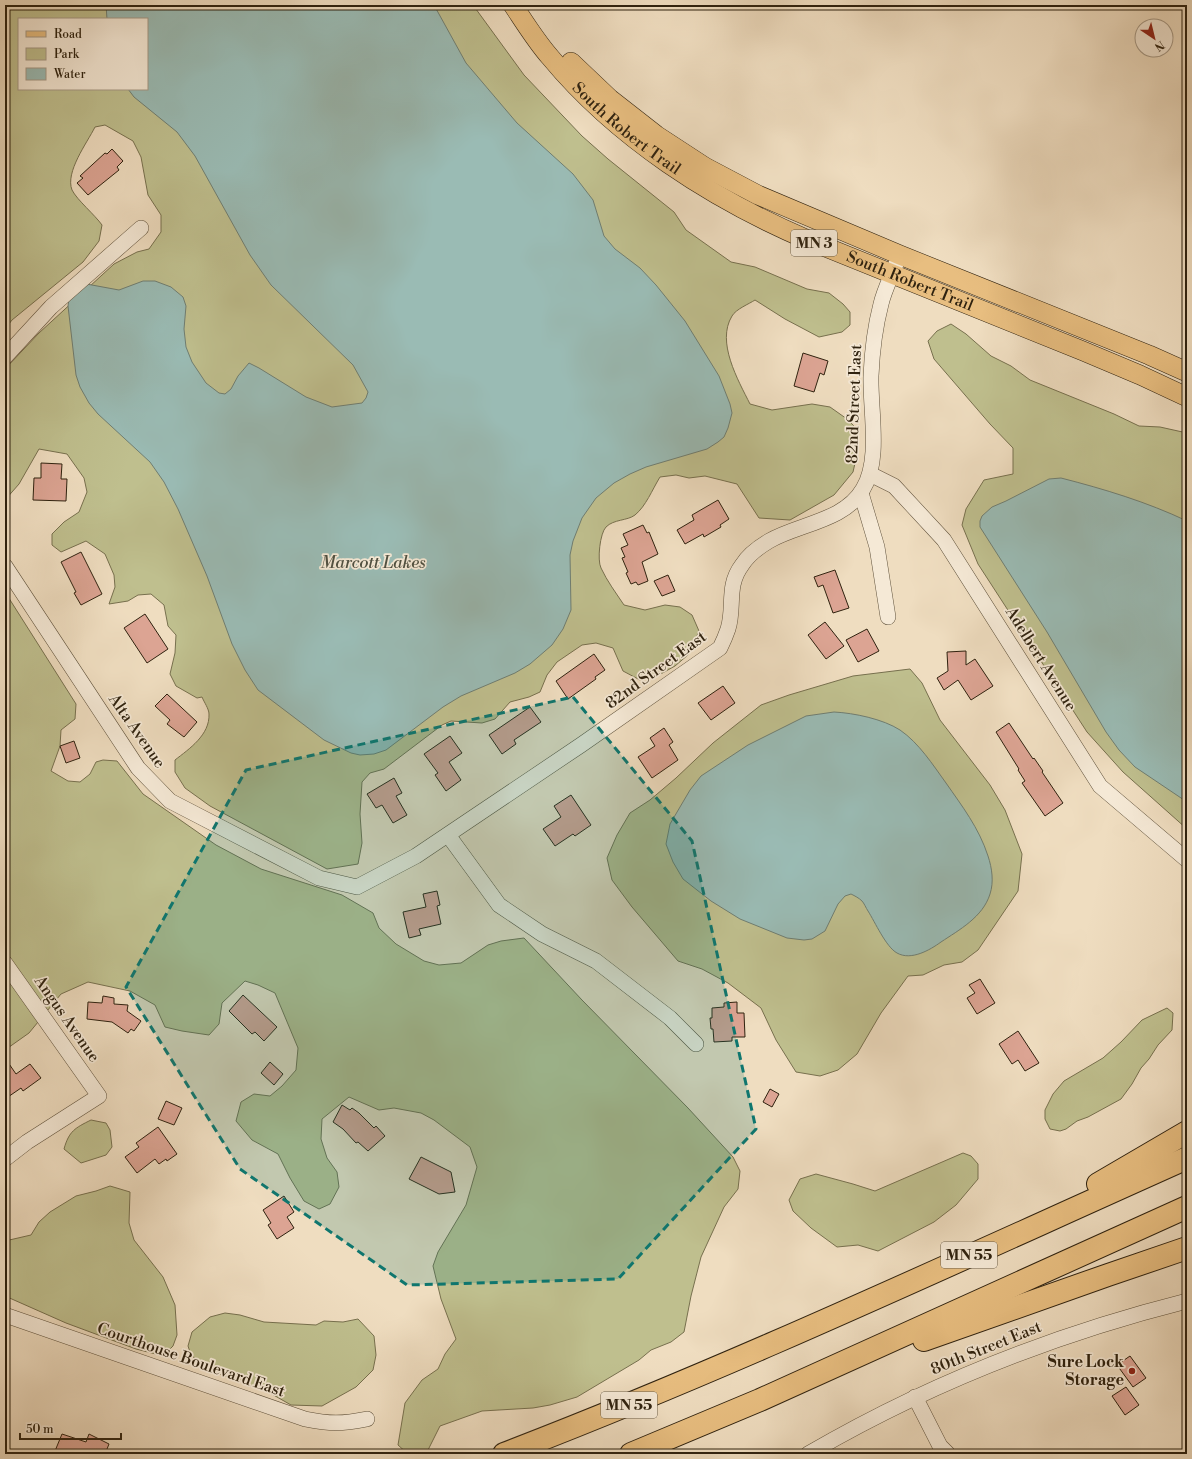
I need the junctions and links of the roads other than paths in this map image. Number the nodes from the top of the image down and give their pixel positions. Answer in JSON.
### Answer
{"nodes":[{"id":1,"x":514,"y":5,"type":"edge"},
{"id":2,"x":141,"y":228,"type":"dead end"},
{"id":3,"x":900,"y":255,"type":"junction"},
{"id":4,"x":892,"y":275,"type":"junction"},
{"id":5,"x":5,"y":357,"type":"edge"},
{"id":6,"x":1187,"y":372,"type":"edge"},
{"id":7,"x":1187,"y":397,"type":"edge"},
{"id":8,"x":870,"y":474,"type":"junction"},
{"id":9,"x":860,"y":493,"type":"junction"},
{"id":10,"x":5,"y":566,"type":"edge"},
{"id":11,"x":888,"y":617,"type":"dead end"},
{"id":12,"x":448,"y":835,"type":"junction"},
{"id":13,"x":1187,"y":860,"type":"edge"},
{"id":14,"x":356,"y":887,"type":"joint"},
{"id":15,"x":5,"y":963,"type":"edge"},
{"id":16,"x":696,"y":1044,"type":"dead end"},
{"id":17,"x":1187,"y":1132,"type":"edge"},
{"id":18,"x":1187,"y":1158,"type":"edge"},
{"id":19,"x":5,"y":1159,"type":"edge"},
{"id":20,"x":1187,"y":1207,"type":"edge"},
{"id":21,"x":1187,"y":1248,"type":"edge"},
{"id":22,"x":1187,"y":1301,"type":"edge"},
{"id":23,"x":5,"y":1315,"type":"edge"},
{"id":24,"x":751,"y":1353,"type":"junction"},
{"id":25,"x":915,"y":1397,"type":"junction"},
{"id":26,"x":760,"y":1400,"type":"junction"},
{"id":27,"x":367,"y":1419,"type":"dead end"},
{"id":28,"x":504,"y":1454,"type":"edge"},
{"id":29,"x":631,"y":1454,"type":"edge"},
{"id":30,"x":808,"y":1454,"type":"edge"},
{"id":31,"x":948,"y":1454,"type":"edge"}],
"edges":[{"from":1,"to":3,"type":"main road","name":"South Robert Trail","number":"MN 3"},
{"from":1,"to":4,"type":"main road","name":"South Robert Trail","number":"MN 3"},
{"from":2,"to":5,"type":"street"},
{"from":3,"to":4,"type":"street","name":"82nd Street East"},
{"from":3,"to":6,"type":"main road","name":"South Robert Trail","number":"MN 3"},
{"from":4,"to":7,"type":"main road","name":"South Robert Trail","number":"MN 3"},
{"from":4,"to":8,"type":"street","name":"82nd Street East"},
{"from":8,"to":9,"type":"street","name":"82nd Street East"},
{"from":8,"to":13,"type":"street","name":"Adelbert Avenue"},
{"from":9,"to":11,"type":"street"},
{"from":9,"to":12,"type":"street","name":"82nd Street East"},
{"from":10,"to":14,"type":"street","name":"Alta Avenue"},
{"from":12,"to":14,"type":"street","name":"82nd Street East"},
{"from":12,"to":16,"type":"street"},
{"from":15,"to":19,"type":"street","name":"Angus Avenue"},
{"from":17,"to":24,"type":"highway"},
{"from":18,"to":24,"type":"highway","number":"MN 55"},
{"from":20,"to":26,"type":"highway","number":"MN 55"},
{"from":21,"to":26,"type":"highway"},
{"from":22,"to":25,"type":"street","name":"80th Street East"},
{"from":23,"to":27,"type":"street","name":"Courthouse Boulevard East"},
{"from":24,"to":28,"type":"highway","number":"MN 55"},
{"from":25,"to":30,"type":"street","name":"80th Street East"},
{"from":25,"to":31,"type":"street"},
{"from":26,"to":29,"type":"highway","number":"MN 55"}]}
